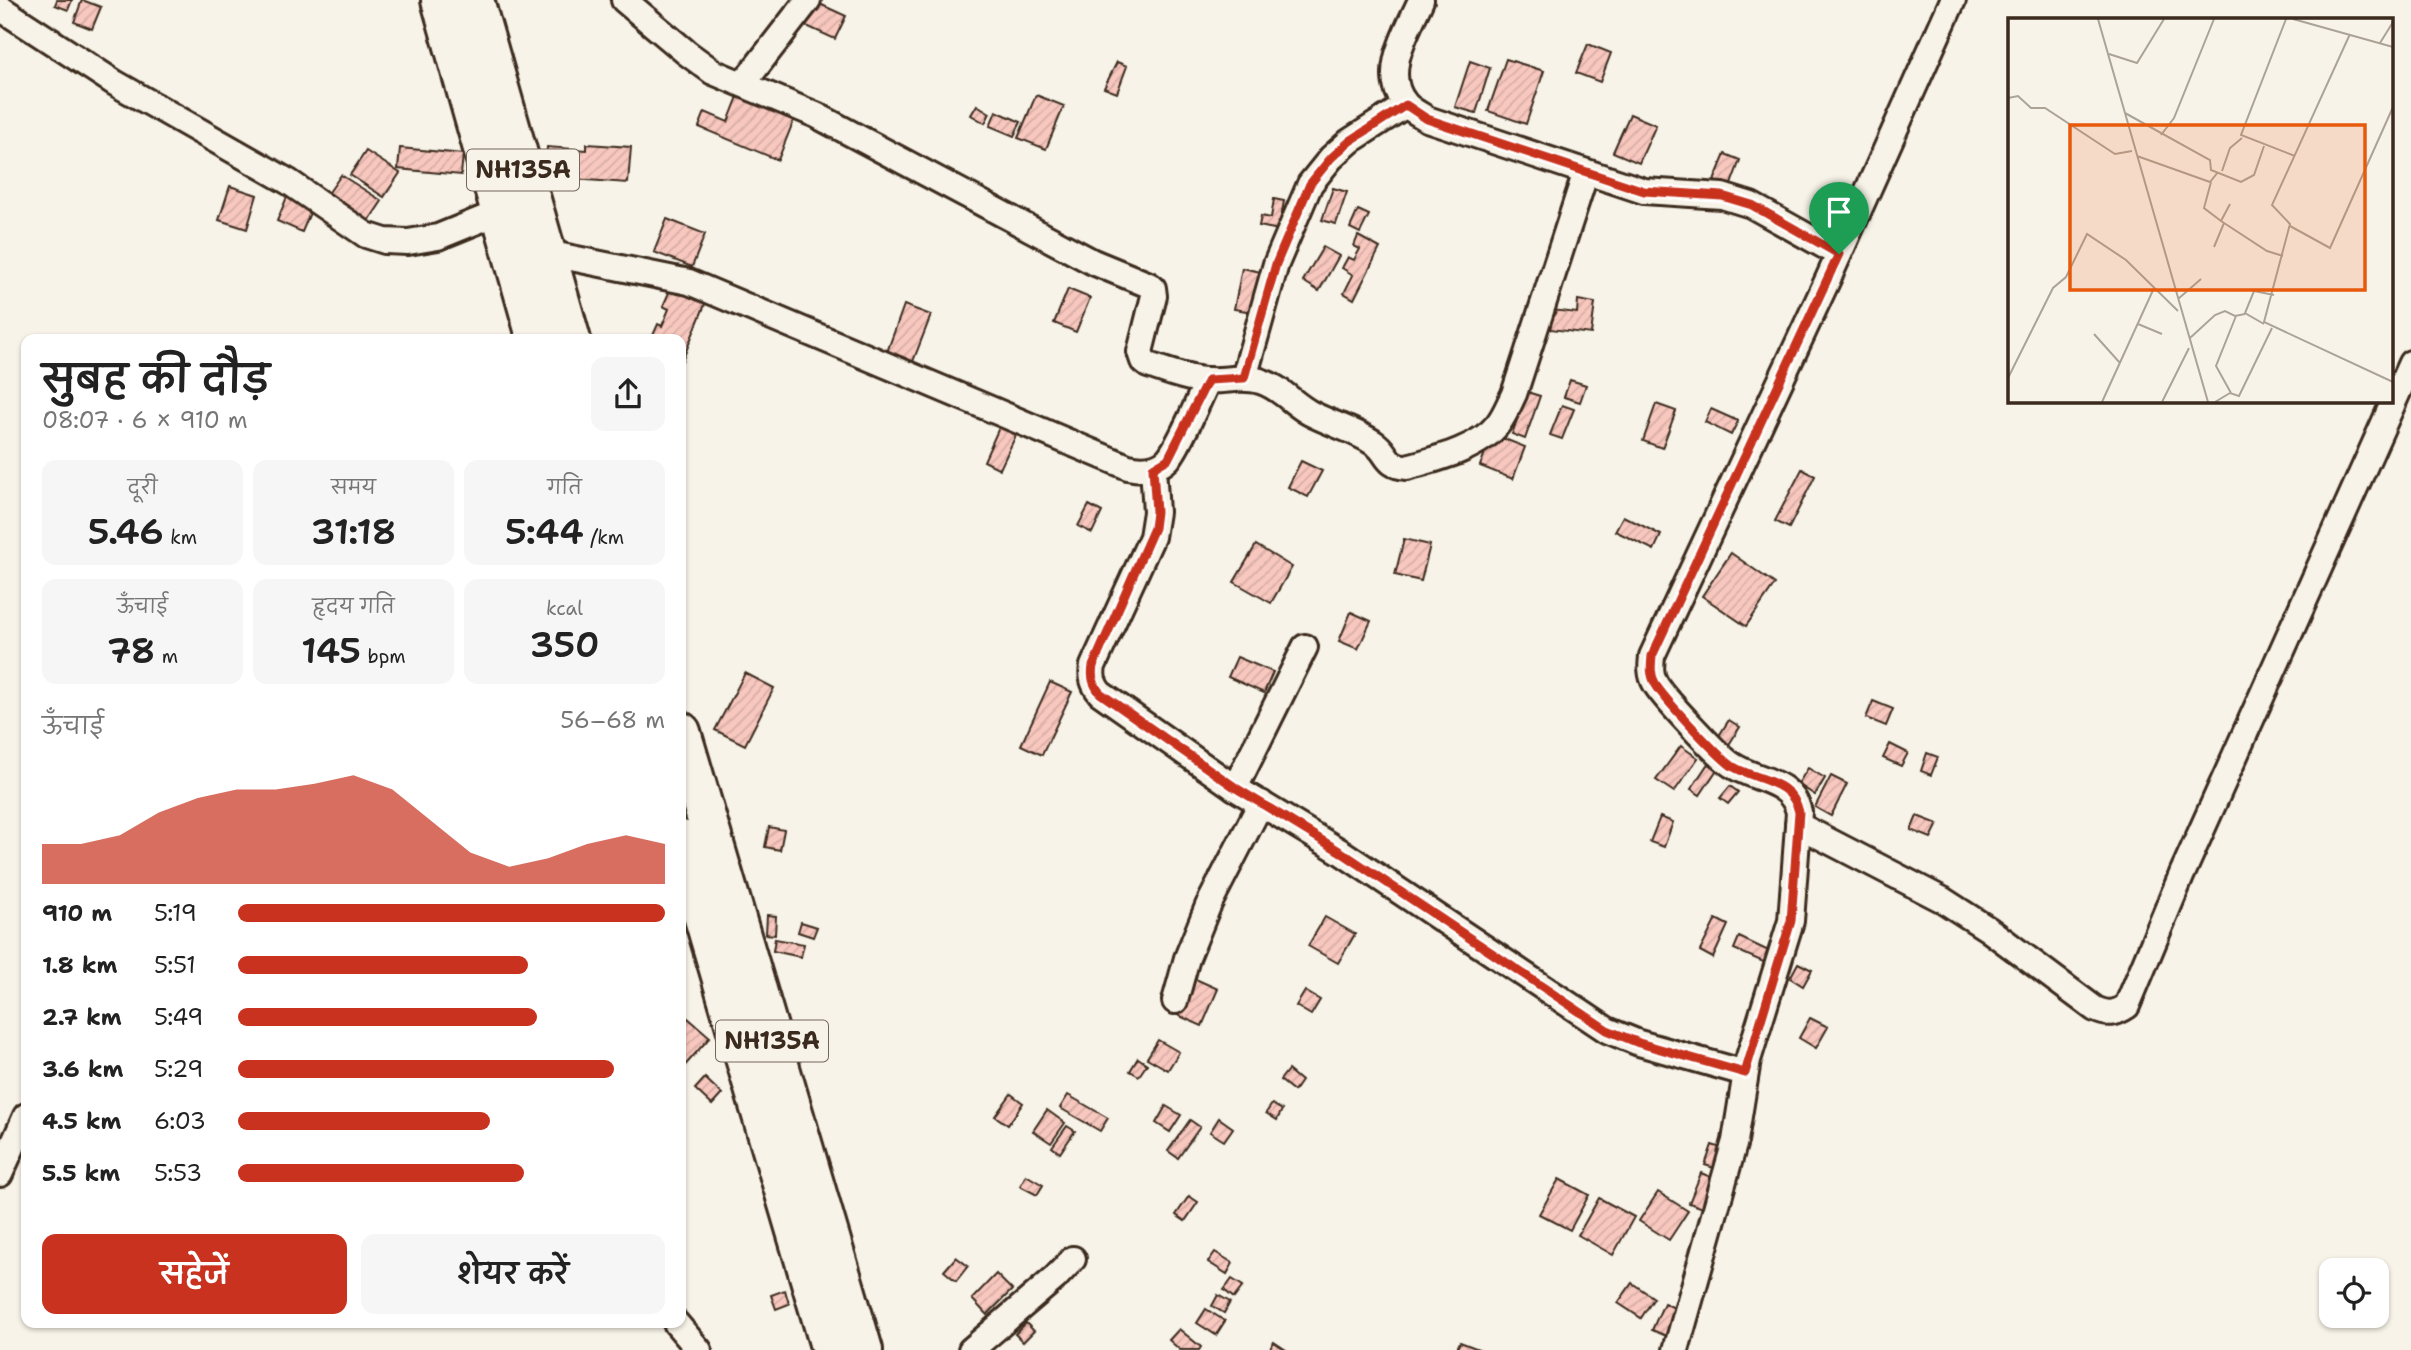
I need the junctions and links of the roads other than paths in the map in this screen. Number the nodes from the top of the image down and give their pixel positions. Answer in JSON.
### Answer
{"nodes":[{"id":1,"x":441,"y":0,"type":"edge"},
{"id":2,"x":474,"y":0,"type":"edge"},
{"id":3,"x":624,"y":0,"type":"edge"},
{"id":4,"x":808,"y":0,"type":"edge"},
{"id":5,"x":1421,"y":0,"type":"edge"},
{"id":6,"x":1953,"y":0,"type":"edge"},
{"id":7,"x":0,"y":8,"type":"edge"},
{"id":8,"x":743,"y":84,"type":"junction"},
{"id":9,"x":1406,"y":105,"type":"junction"},
{"id":10,"x":1586,"y":172,"type":"junction"},
{"id":11,"x":502,"y":211,"type":"junction"},
{"id":12,"x":547,"y":253,"type":"junction"},
{"id":13,"x":1839,"y":254,"type":"junction"},
{"id":14,"x":535,"y":334,"type":"edge"},
{"id":15,"x":569,"y":334,"type":"edge"},
{"id":16,"x":2411,"y":363,"type":"edge"},
{"id":17,"x":1244,"y":378,"type":"junction"},
{"id":18,"x":1208,"y":380,"type":"junction"},
{"id":19,"x":2394,"y":401,"type":"edge"},
{"id":20,"x":2394,"y":402,"type":"edge"},
{"id":21,"x":1153,"y":468,"type":"junction"},
{"id":22,"x":1305,"y":647,"type":"dead end"},
{"id":23,"x":686,"y":749,"type":"edge"},
{"id":24,"x":1236,"y":788,"type":"junction"},
{"id":25,"x":1261,"y":803,"type":"junction"},
{"id":26,"x":1798,"y":825,"type":"junction"},
{"id":27,"x":686,"y":857,"type":"edge"},
{"id":28,"x":1175,"y":1001,"type":"dead end"},
{"id":29,"x":1745,"y":1073,"type":"junction"},
{"id":30,"x":21,"y":1127,"type":"edge"},
{"id":31,"x":0,"y":1174,"type":"edge"},
{"id":32,"x":1073,"y":1259,"type":"dead end"},
{"id":33,"x":831,"y":1350,"type":"edge"},
{"id":34,"x":863,"y":1350,"type":"edge"},
{"id":35,"x":971,"y":1350,"type":"edge"},
{"id":36,"x":1676,"y":1350,"type":"edge"}],
"edges":[{"from":1,"to":11,"type":"highway","number":"NH135A"},
{"from":2,"to":12,"type":"highway","number":"NH135A"},
{"from":3,"to":8,"type":"street"},
{"from":4,"to":8,"type":"street"},
{"from":5,"to":9,"type":"street"},
{"from":6,"to":13,"type":"street"},
{"from":7,"to":11,"type":"street"},
{"from":8,"to":18,"type":"street"},
{"from":9,"to":10,"type":"street"},
{"from":9,"to":17,"type":"street"},
{"from":10,"to":13,"type":"street"},
{"from":10,"to":17,"type":"street"},
{"from":11,"to":14,"type":"highway","number":"NH135A"},
{"from":12,"to":15,"type":"highway","number":"NH135A"},
{"from":12,"to":21,"type":"street"},
{"from":13,"to":26,"type":"street"},
{"from":16,"to":19,"type":"street"},
{"from":17,"to":18,"type":"street"},
{"from":18,"to":21,"type":"street"},
{"from":20,"to":26,"type":"street"},
{"from":21,"to":24,"type":"street"},
{"from":22,"to":24,"type":"street"},
{"from":23,"to":34,"type":"highway","number":"NH135A"},
{"from":24,"to":25,"type":"street"},
{"from":25,"to":28,"type":"street"},
{"from":25,"to":29,"type":"street"},
{"from":26,"to":29,"type":"street"},
{"from":27,"to":33,"type":"highway","number":"NH135A"},
{"from":29,"to":36,"type":"street"},
{"from":30,"to":31,"type":"street"},
{"from":32,"to":35,"type":"street"}]}
